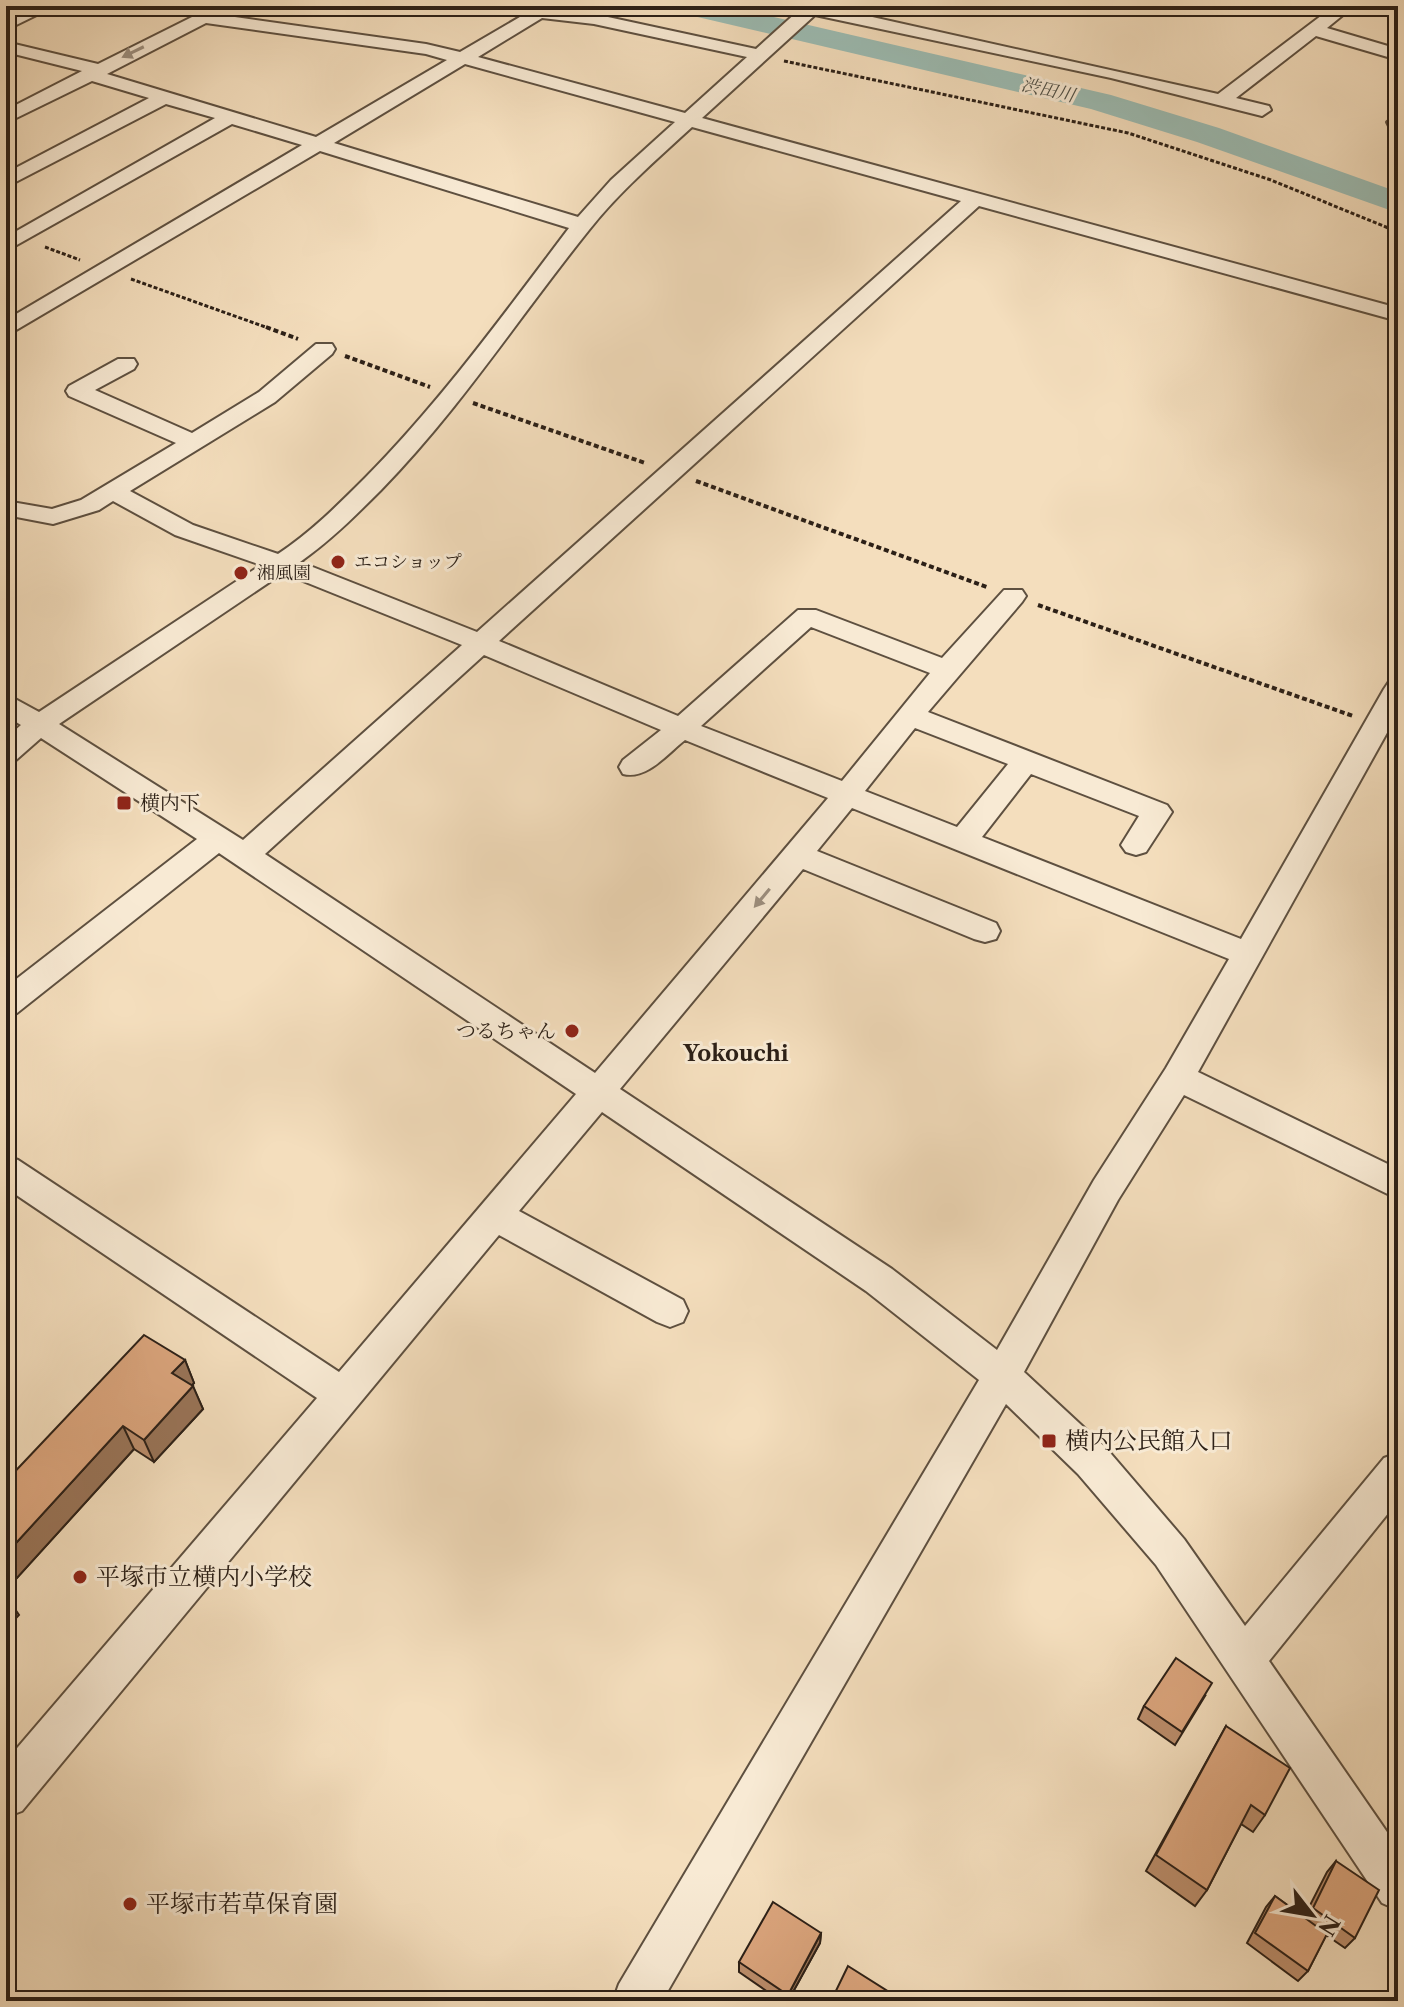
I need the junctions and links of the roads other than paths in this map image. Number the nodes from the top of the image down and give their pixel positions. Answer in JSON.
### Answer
{"nodes":[{"id":1,"x":46,"y":6,"type":"edge"},
{"id":2,"x":171,"y":6,"type":"edge"},
{"id":3,"x":515,"y":6,"type":"edge"},
{"id":4,"x":1345,"y":6,"type":"edge"},
{"id":5,"x":808,"y":8,"type":"edge"},
{"id":6,"x":215,"y":12,"type":"edge"},
{"id":7,"x":539,"y":13,"type":"junction"},
{"id":8,"x":6,"y":25,"type":"edge"},
{"id":9,"x":1314,"y":30,"type":"junction"},
{"id":10,"x":6,"y":47,"type":"edge"},
{"id":11,"x":761,"y":54,"type":"junction"},
{"id":12,"x":1398,"y":55,"type":"edge"},
{"id":13,"x":465,"y":59,"type":"junction"},
{"id":14,"x":93,"y":72,"type":"junction"},
{"id":15,"x":165,"y":97,"type":"junction"},
{"id":16,"x":1223,"y":99,"type":"junction"},
{"id":17,"x":1262,"y":110,"type":"dead end"},
{"id":18,"x":6,"y":117,"type":"edge"},
{"id":19,"x":231,"y":117,"type":"junction"},
{"id":20,"x":688,"y":122,"type":"junction"},
{"id":21,"x":317,"y":144,"type":"junction"},
{"id":22,"x":6,"y":181,"type":"edge"},
{"id":23,"x":975,"y":199,"type":"junction"},
{"id":24,"x":582,"y":225,"type":"junction"},
{"id":25,"x":12,"y":241,"type":"edge"},
{"id":26,"x":1398,"y":315,"type":"edge"},
{"id":27,"x":6,"y":329,"type":"edge"},
{"id":28,"x":324,"y":349,"type":"road end"},
{"id":29,"x":126,"y":364,"type":"dead end"},
{"id":30,"x":194,"y":442,"type":"junction"},
{"id":31,"x":114,"y":492,"type":"junction"},
{"id":32,"x":6,"y":508,"type":"edge"},
{"id":33,"x":282,"y":564,"type":"junction"},
{"id":34,"x":1013,"y":596,"type":"road end"},
{"id":35,"x":480,"y":643,"type":"junction"},
{"id":36,"x":947,"y":670,"type":"junction"},
{"id":37,"x":1398,"y":689,"type":"edge"},
{"id":38,"x":6,"y":703,"type":"edge"},
{"id":39,"x":911,"y":716,"type":"junction"},
{"id":40,"x":40,"y":724,"type":"junction"},
{"id":41,"x":682,"y":728,"type":"junction"},
{"id":42,"x":6,"y":753,"type":"edge"},
{"id":43,"x":1026,"y":761,"type":"junction"},
{"id":44,"x":633,"y":767,"type":"dead end"},
{"id":45,"x":848,"y":795,"type":"junction"},
{"id":46,"x":962,"y":841,"type":"junction"},
{"id":47,"x":1136,"y":845,"type":"dead end"},
{"id":48,"x":231,"y":846,"type":"junction"},
{"id":49,"x":798,"y":855,"type":"junction"},
{"id":50,"x":985,"y":931,"type":"dead end"},
{"id":51,"x":1247,"y":954,"type":"junction"},
{"id":52,"x":6,"y":1004,"type":"edge"},
{"id":53,"x":1178,"y":1077,"type":"junction"},
{"id":54,"x":598,"y":1093,"type":"junction"},
{"id":55,"x":6,"y":1170,"type":"edge"},
{"id":56,"x":1398,"y":1185,"type":"edge"},
{"id":57,"x":494,"y":1215,"type":"junction"},
{"id":58,"x":670,"y":1311,"type":"dead end"},
{"id":59,"x":1002,"y":1376,"type":"junction"},
{"id":60,"x":342,"y":1394,"type":"junction"},
{"id":61,"x":1398,"y":1471,"type":"edge"},
{"id":62,"x":1243,"y":1660,"type":"junction"},
{"id":63,"x":6,"y":1795,"type":"edge"},
{"id":64,"x":1398,"y":1887,"type":"edge"},
{"id":65,"x":636,"y":2001,"type":"edge"}],
"edges":[{"from":1,"to":8,"type":"street"},
{"from":2,"to":6,"type":"street"},
{"from":3,"to":7,"type":"street"},
{"from":4,"to":9,"type":"street"},
{"from":5,"to":11,"type":"street"},
{"from":5,"to":16,"type":"street"},
{"from":6,"to":13,"type":"street"},
{"from":6,"to":14,"type":"street","one_way":true},
{"from":7,"to":11,"type":"street"},
{"from":7,"to":13,"type":"street"},
{"from":9,"to":12,"type":"street"},
{"from":9,"to":16,"type":"street"},
{"from":10,"to":14,"type":"street"},
{"from":11,"to":20,"type":"street"},
{"from":13,"to":20,"type":"street"},
{"from":13,"to":21,"type":"street"},
{"from":14,"to":15,"type":"street"},
{"from":14,"to":18,"type":"street"},
{"from":15,"to":19,"type":"street"},
{"from":15,"to":22,"type":"street"},
{"from":16,"to":17,"type":"street"},
{"from":19,"to":21,"type":"street"},
{"from":19,"to":25,"type":"street"},
{"from":20,"to":23,"type":"street"},
{"from":20,"to":24,"type":"street"},
{"from":21,"to":24,"type":"street"},
{"from":21,"to":27,"type":"street"},
{"from":23,"to":26,"type":"street"},
{"from":23,"to":35,"type":"street"},
{"from":24,"to":33,"type":"street"},
{"from":28,"to":30,"type":"street"},
{"from":29,"to":30,"type":"street"},
{"from":30,"to":31,"type":"street"},
{"from":31,"to":32,"type":"street"},
{"from":31,"to":33,"type":"street"},
{"from":33,"to":35,"type":"street"},
{"from":33,"to":40,"type":"street"},
{"from":34,"to":36,"type":"street"},
{"from":35,"to":41,"type":"street"},
{"from":35,"to":48,"type":"street"},
{"from":36,"to":39,"type":"street"},
{"from":36,"to":41,"type":"street"},
{"from":37,"to":51,"type":"street"},
{"from":38,"to":40,"type":"street"},
{"from":39,"to":43,"type":"street"},
{"from":39,"to":45,"type":"street"},
{"from":40,"to":42,"type":"street"},
{"from":40,"to":48,"type":"street"},
{"from":41,"to":44,"type":"street"},
{"from":41,"to":45,"type":"street"},
{"from":43,"to":46,"type":"street"},
{"from":43,"to":47,"type":"street"},
{"from":45,"to":46,"type":"street"},
{"from":45,"to":49,"type":"street"},
{"from":46,"to":51,"type":"street"},
{"from":48,"to":52,"type":"street"},
{"from":48,"to":54,"type":"street"},
{"from":49,"to":50,"type":"street"},
{"from":49,"to":54,"type":"street","one_way":true},
{"from":51,"to":53,"type":"street"},
{"from":53,"to":56,"type":"street"},
{"from":53,"to":59,"type":"street"},
{"from":54,"to":57,"type":"street"},
{"from":54,"to":59,"type":"street"},
{"from":55,"to":60,"type":"street"},
{"from":57,"to":58,"type":"street"},
{"from":57,"to":60,"type":"street"},
{"from":59,"to":62,"type":"street"},
{"from":59,"to":65,"type":"street"},
{"from":60,"to":63,"type":"street"},
{"from":61,"to":62,"type":"street"},
{"from":62,"to":64,"type":"street"}]}
